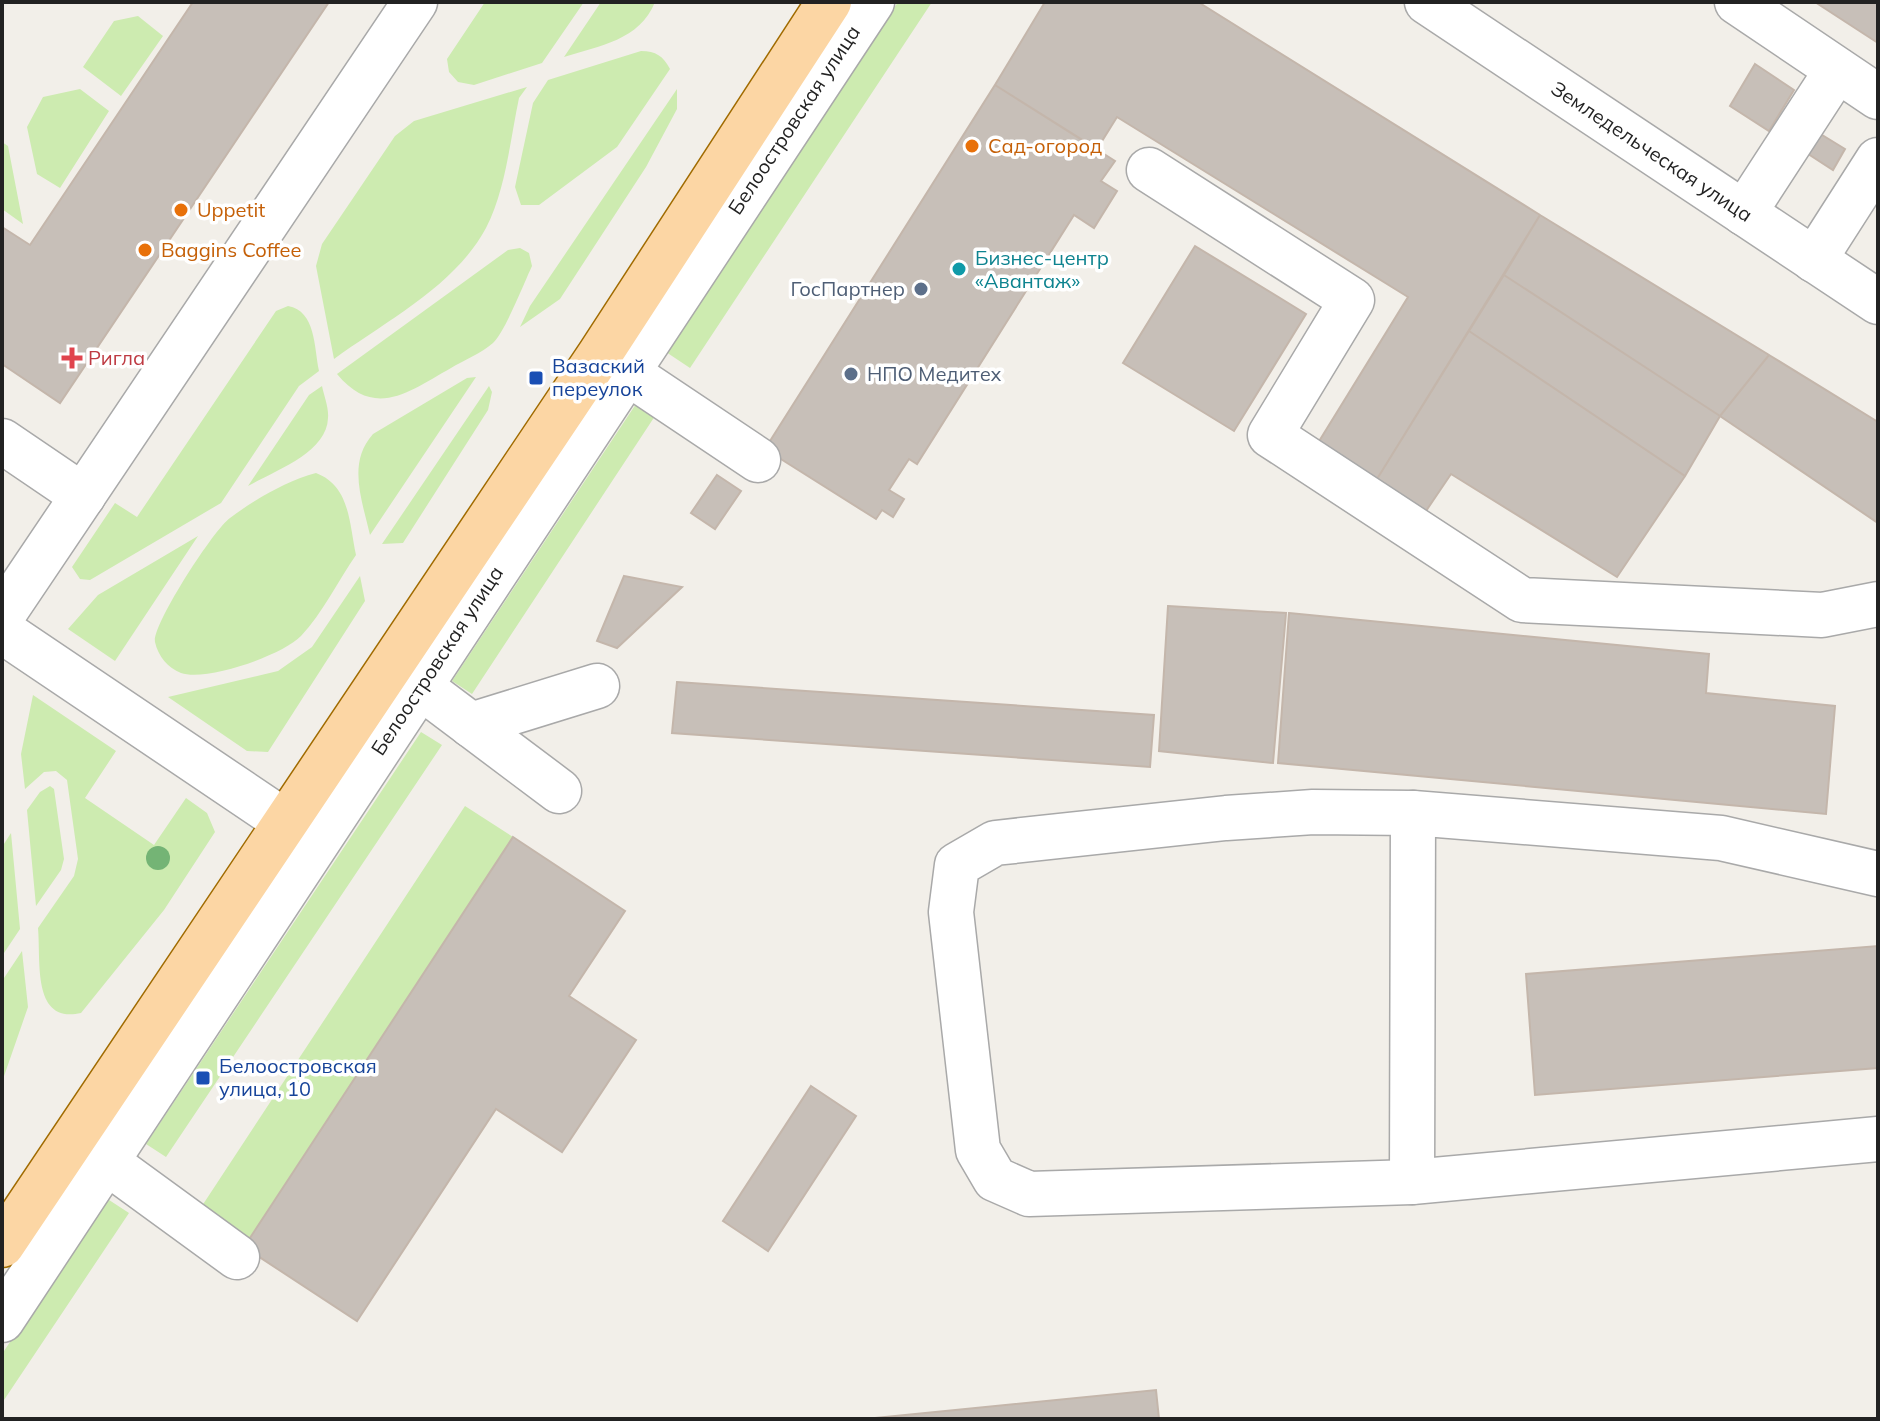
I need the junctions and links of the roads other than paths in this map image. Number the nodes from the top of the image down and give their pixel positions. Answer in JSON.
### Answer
{"nodes":[{"id":1,"x":415,"y":2,"type":"edge"},
{"id":2,"x":829,"y":2,"type":"edge"},
{"id":3,"x":872,"y":2,"type":"edge"},
{"id":4,"x":1427,"y":2,"type":"edge"},
{"id":5,"x":1737,"y":2,"type":"edge"},
{"id":6,"x":1837,"y":70,"type":"junction"},
{"id":7,"x":1878,"y":97,"type":"edge"},
{"id":8,"x":1878,"y":160,"type":"edge"},
{"id":9,"x":1149,"y":170,"type":"dead end"},
{"id":10,"x":1744,"y":213,"type":"junction"},
{"id":11,"x":1814,"y":260,"type":"junction"},
{"id":12,"x":1878,"y":302,"type":"edge"},
{"id":13,"x":614,"y":364,"type":"junction"},
{"id":14,"x":2,"y":441,"type":"edge"},
{"id":15,"x":758,"y":460,"type":"dead end"},
{"id":16,"x":83,"y":496,"type":"junction"},
{"id":17,"x":1878,"y":604,"type":"edge"},
{"id":18,"x":2,"y":616,"type":"edge"},
{"id":19,"x":2,"y":631,"type":"edge"},
{"id":20,"x":406,"y":676,"type":"junction"},
{"id":21,"x":597,"y":686,"type":"dead end"},
{"id":22,"x":471,"y":725,"type":"junction"},
{"id":23,"x":559,"y":791,"type":"dead end"},
{"id":24,"x":1413,"y":813,"type":"junction"},
{"id":25,"x":284,"y":821,"type":"junction"},
{"id":26,"x":1878,"y":874,"type":"edge"},
{"id":27,"x":1878,"y":1139,"type":"edge"},
{"id":28,"x":90,"y":1150,"type":"junction"},
{"id":29,"x":1412,"y":1182,"type":"junction"},
{"id":30,"x":2,"y":1245,"type":"edge"},
{"id":31,"x":237,"y":1257,"type":"dead end"},
{"id":32,"x":2,"y":1320,"type":"edge"}],
"edges":[{"from":1,"to":16,"type":"street"},
{"from":2,"to":13,"type":"main road","name":"Белоостровская улица"},
{"from":3,"to":13,"type":"street","name":"Белоостровская улица"},
{"from":4,"to":10,"type":"street","name":"Земледельческая улица"},
{"from":5,"to":6,"type":"street"},
{"from":6,"to":7,"type":"street"},
{"from":6,"to":10,"type":"street"},
{"from":8,"to":11,"type":"street"},
{"from":9,"to":17,"type":"street"},
{"from":10,"to":11,"type":"street","name":"Земледельческая улица"},
{"from":11,"to":12,"type":"street","name":"Земледельческая улица"},
{"from":13,"to":15,"type":"street"},
{"from":13,"to":20,"type":"main road","name":"Белоостровская улица"},
{"from":14,"to":16,"type":"street"},
{"from":16,"to":18,"type":"street"},
{"from":19,"to":25,"type":"street"},
{"from":20,"to":22,"type":"street"},
{"from":20,"to":25,"type":"main road","name":"Белоостровская улица"},
{"from":20,"to":28,"type":"street","name":"Белоостровская улица"},
{"from":21,"to":22,"type":"street"},
{"from":22,"to":23,"type":"street"},
{"from":24,"to":26,"type":"street"},
{"from":24,"to":29,"type":"street"},
{"from":24,"to":29,"type":"street"},
{"from":25,"to":28,"type":"main road","name":"Белоостровская улица"},
{"from":27,"to":29,"type":"street"},
{"from":28,"to":30,"type":"main road","name":"Белоостровская улица"},
{"from":28,"to":31,"type":"street"},
{"from":28,"to":32,"type":"street","name":"Белоостровская улица"}]}
